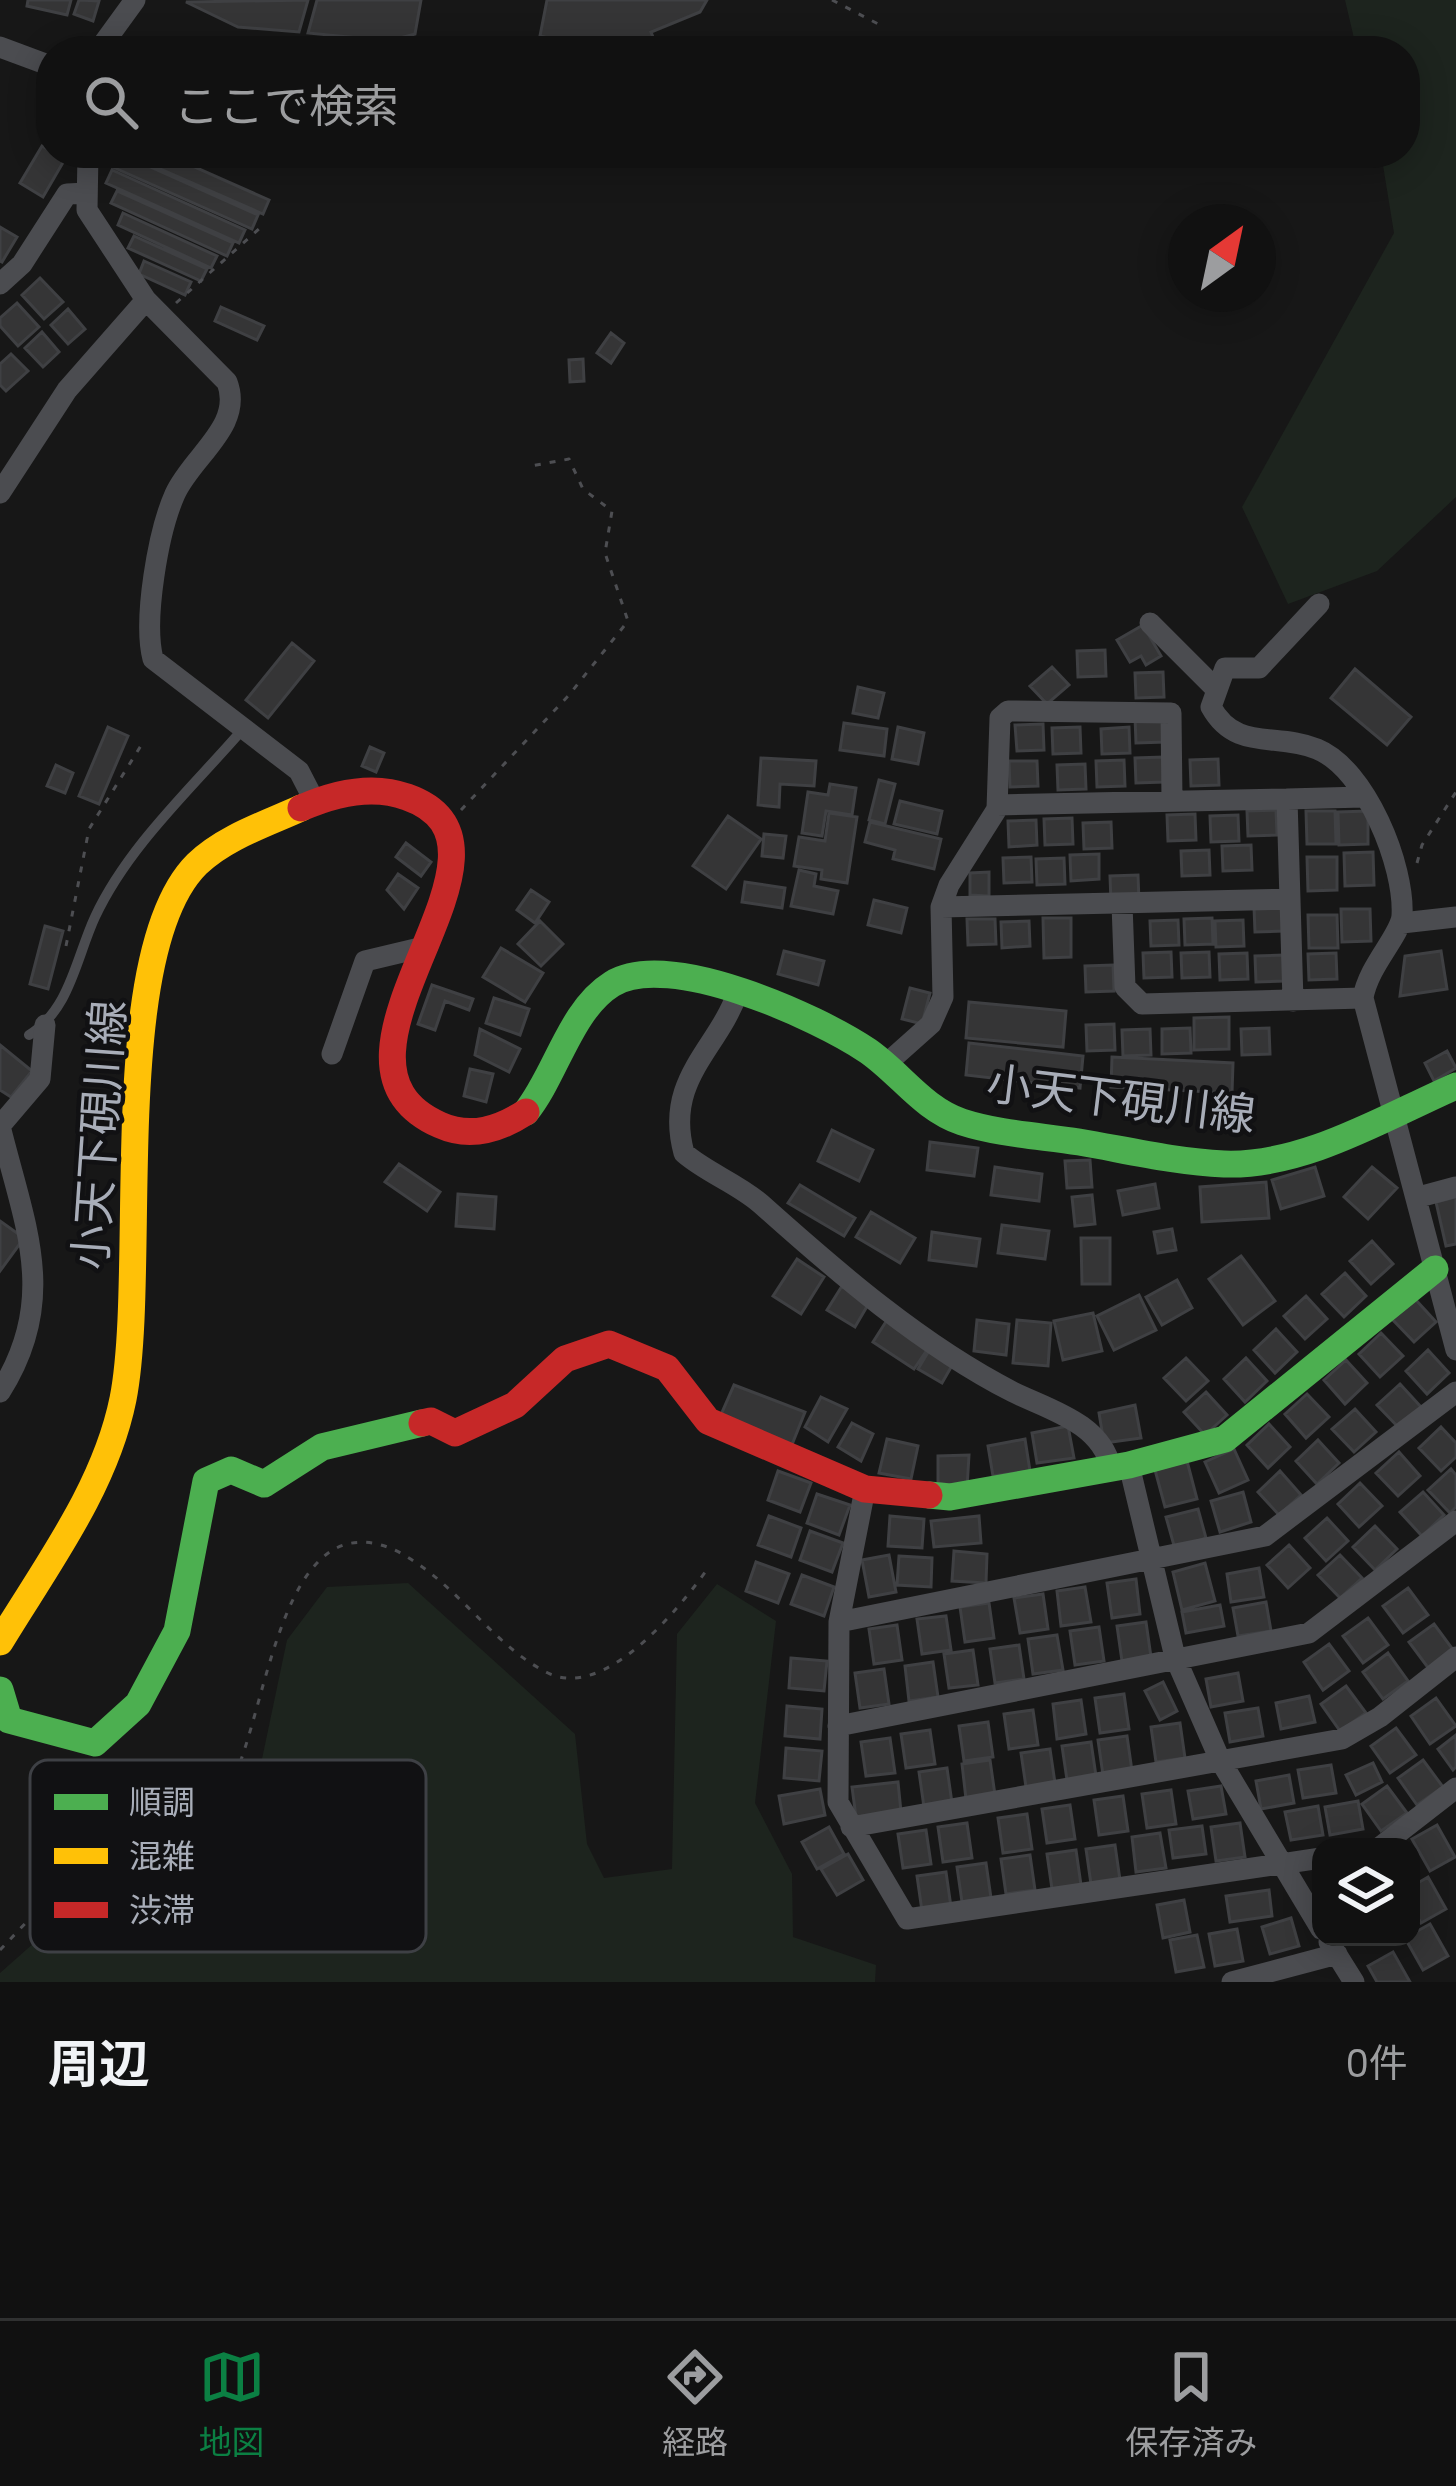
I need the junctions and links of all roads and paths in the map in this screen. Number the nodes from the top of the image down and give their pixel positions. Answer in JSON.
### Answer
{"nodes":[{"id":1,"x":832,"y":0,"type":"edge"},
{"id":2,"x":127,"y":4,"type":"edge"},
{"id":3,"x":884,"y":27,"type":"dead end"},
{"id":4,"x":107,"y":36,"type":"edge"},
{"id":5,"x":0,"y":47,"type":"edge"},
{"id":6,"x":36,"y":60,"type":"edge"},
{"id":7,"x":88,"y":168,"type":"edge"},
{"id":8,"x":87,"y":193,"type":"junction"},
{"id":9,"x":261,"y":227,"type":"dead end"},
{"id":10,"x":0,"y":284,"type":"edge"},
{"id":11,"x":153,"y":307,"type":"junction"},
{"id":12,"x":531,"y":466,"type":"dead end"},
{"id":13,"x":0,"y":493,"type":"edge"},
{"id":14,"x":1319,"y":604,"type":"dead end"},
{"id":15,"x":1150,"y":623,"type":"dead end"},
{"id":16,"x":1217,"y":690,"type":"junction"},
{"id":17,"x":243,"y":729,"type":"junction"},
{"id":18,"x":142,"y":744,"type":"dead end"},
{"id":19,"x":1456,"y":792,"type":"edge"},
{"id":20,"x":1363,"y":797,"type":"junction"},
{"id":21,"x":1287,"y":799,"type":"junction"},
{"id":22,"x":1172,"y":800,"type":"junction"},
{"id":23,"x":315,"y":802,"type":"junction"},
{"id":24,"x":997,"y":805,"type":"junction"},
{"id":25,"x":443,"y":829,"type":"junction"},
{"id":26,"x":1417,"y":864,"type":"dead end"},
{"id":27,"x":1290,"y":899,"type":"junction"},
{"id":28,"x":1122,"y":904,"type":"junction"},
{"id":29,"x":941,"y":907,"type":"junction"},
{"id":30,"x":1456,"y":917,"type":"edge"},
{"id":31,"x":1402,"y":923,"type":"junction"},
{"id":32,"x":428,"y":946,"type":"junction"},
{"id":33,"x":65,"y":956,"type":"dead end"},
{"id":34,"x":736,"y":994,"type":"junction"},
{"id":35,"x":1363,"y":998,"type":"junction"},
{"id":36,"x":1293,"y":1000,"type":"junction"},
{"id":37,"x":37,"y":1030,"type":"joint"},
{"id":38,"x":332,"y":1054,"type":"dead end"},
{"id":39,"x":885,"y":1065,"type":"junction"},
{"id":40,"x":1456,"y":1086,"type":"edge"},
{"id":41,"x":1396,"y":1111,"type":"junction"},
{"id":42,"x":1456,"y":1187,"type":"edge"},
{"id":43,"x":1419,"y":1197,"type":"junction"},
{"id":44,"x":1435,"y":1269,"type":"junction"},
{"id":45,"x":1456,"y":1350,"type":"edge"},
{"id":46,"x":0,"y":1392,"type":"edge"},
{"id":47,"x":1456,"y":1392,"type":"edge"},
{"id":48,"x":1120,"y":1467,"type":"junction"},
{"id":49,"x":865,"y":1489,"type":"junction"},
{"id":50,"x":1456,"y":1521,"type":"edge"},
{"id":51,"x":1150,"y":1558,"type":"junction"},
{"id":52,"x":706,"y":1571,"type":"dead end"},
{"id":53,"x":839,"y":1622,"type":"junction"},
{"id":54,"x":0,"y":1642,"type":"edge"},
{"id":55,"x":1174,"y":1657,"type":"junction"},
{"id":56,"x":1456,"y":1657,"type":"edge"},
{"id":57,"x":0,"y":1690,"type":"edge"},
{"id":58,"x":838,"y":1726,"type":"junction"},
{"id":59,"x":240,"y":1760,"type":"edge"},
{"id":60,"x":1220,"y":1760,"type":"junction"},
{"id":61,"x":1456,"y":1788,"type":"edge"},
{"id":62,"x":851,"y":1827,"type":"junction"},
{"id":63,"x":1392,"y":1838,"type":"edge"},
{"id":64,"x":1312,"y":1859,"type":"edge"},
{"id":65,"x":1279,"y":1863,"type":"junction"},
{"id":66,"x":1312,"y":1915,"type":"edge"},
{"id":67,"x":30,"y":1921,"type":"edge"},
{"id":68,"x":1331,"y":1946,"type":"edge"},
{"id":69,"x":0,"y":1950,"type":"edge"},
{"id":70,"x":1232,"y":1982,"type":"edge"},
{"id":71,"x":1354,"y":1982,"type":"edge"}],
"edges":[{"from":1,"to":3,"type":"path"},
{"from":2,"to":4,"type":"street"},
{"from":5,"to":6,"type":"street"},
{"from":7,"to":8,"type":"street"},
{"from":8,"to":10,"type":"street"},
{"from":8,"to":11,"type":"street"},
{"from":9,"to":11,"type":"path"},
{"from":11,"to":13,"type":"street"},
{"from":11,"to":17,"type":"street"},
{"from":12,"to":25,"type":"path"},
{"from":14,"to":16,"type":"street"},
{"from":15,"to":16,"type":"street"},
{"from":16,"to":20,"type":"street"},
{"from":17,"to":23,"type":"street"},
{"from":17,"to":37,"type":"lane"},
{"from":18,"to":33,"type":"path"},
{"from":19,"to":26,"type":"path"},
{"from":20,"to":21,"type":"street"},
{"from":20,"to":31,"type":"street"},
{"from":21,"to":22,"type":"street"},
{"from":21,"to":27,"type":"street"},
{"from":22,"to":24,"type":"street"},
{"from":22,"to":24,"type":"street"},
{"from":23,"to":25,"type":"main road","name":"小天下硯川線"},
{"from":23,"to":54,"type":"main road","name":"小天下硯川線"},
{"from":24,"to":29,"type":"street"},
{"from":25,"to":32,"type":"main road","name":"小天下硯川線"},
{"from":27,"to":28,"type":"street"},
{"from":27,"to":36,"type":"street"},
{"from":28,"to":29,"type":"street"},
{"from":28,"to":36,"type":"street"},
{"from":29,"to":39,"type":"street"},
{"from":30,"to":31,"type":"street"},
{"from":31,"to":35,"type":"street"},
{"from":32,"to":34,"type":"main road","name":"小天下硯川線"},
{"from":32,"to":38,"type":"street"},
{"from":34,"to":39,"type":"main road","name":"小天下硯川線"},
{"from":34,"to":48,"type":"street"},
{"from":35,"to":36,"type":"street"},
{"from":35,"to":41,"type":"street"},
{"from":37,"to":46,"type":"street"},
{"from":39,"to":41,"type":"main road","name":"小天下硯川線"},
{"from":40,"to":41,"type":"main road","name":"小天下硯川線"},
{"from":41,"to":43,"type":"street"},
{"from":42,"to":43,"type":"street"},
{"from":43,"to":44,"type":"street"},
{"from":44,"to":45,"type":"street"},
{"from":44,"to":48,"type":"main road"},
{"from":47,"to":51,"type":"street"},
{"from":48,"to":49,"type":"main road"},
{"from":48,"to":51,"type":"street"},
{"from":49,"to":53,"type":"street"},
{"from":49,"to":57,"type":"main road"},
{"from":50,"to":55,"type":"street"},
{"from":51,"to":53,"type":"street"},
{"from":51,"to":55,"type":"street"},
{"from":52,"to":59,"type":"path"},
{"from":53,"to":58,"type":"street"},
{"from":55,"to":58,"type":"street"},
{"from":55,"to":60,"type":"street"},
{"from":56,"to":60,"type":"street"},
{"from":58,"to":62,"type":"street"},
{"from":60,"to":62,"type":"street"},
{"from":60,"to":65,"type":"street"},
{"from":61,"to":63,"type":"street"},
{"from":62,"to":65,"type":"street"},
{"from":64,"to":65,"type":"street"},
{"from":65,"to":66,"type":"street"},
{"from":67,"to":69,"type":"path"},
{"from":68,"to":70,"type":"street"},
{"from":68,"to":71,"type":"street"}]}
